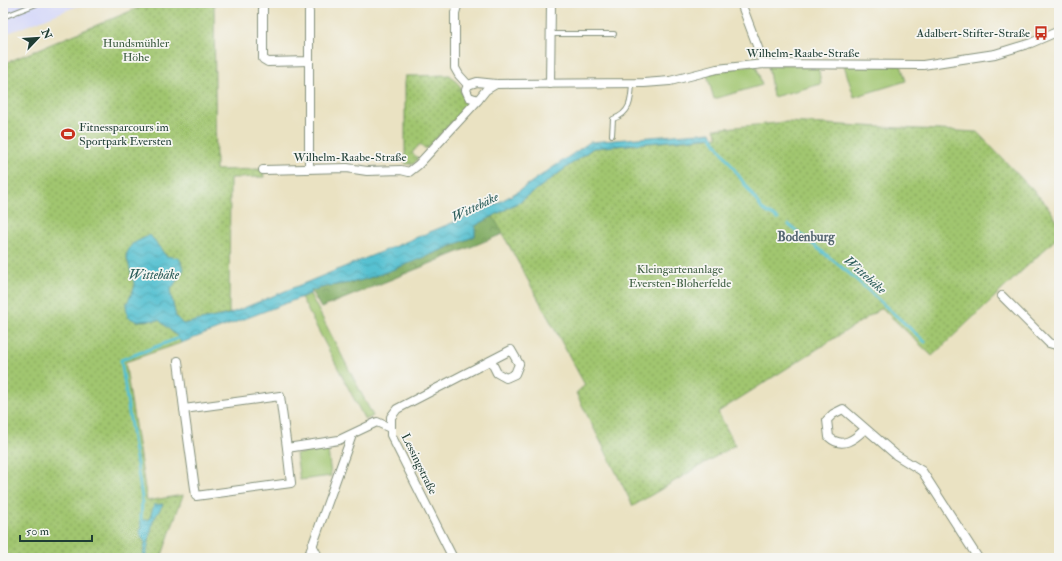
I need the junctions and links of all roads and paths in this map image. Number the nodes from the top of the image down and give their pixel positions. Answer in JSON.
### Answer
{"nodes":[{"id":1,"x":39,"y":3,"type":"edge"},
{"id":2,"x":263,"y":3,"type":"edge"},
{"id":3,"x":458,"y":3,"type":"edge"},
{"id":4,"x":551,"y":3,"type":"edge"},
{"id":5,"x":741,"y":3,"type":"edge"},
{"id":6,"x":309,"y":12,"type":"dead end"},
{"id":7,"x":3,"y":16,"type":"edge"},
{"id":8,"x":1059,"y":31,"type":"edge"},
{"id":9,"x":552,"y":34,"type":"junction"},
{"id":10,"x":614,"y":34,"type":"dead end"},
{"id":11,"x":308,"y":62,"type":"junction"},
{"id":12,"x":764,"y":64,"type":"junction"},
{"id":13,"x":632,"y":83,"type":"junction"},
{"id":14,"x":496,"y":84,"type":"junction"},
{"id":15,"x":550,"y":84,"type":"junction"},
{"id":16,"x":468,"y":85,"type":"junction"},
{"id":17,"x":478,"y":100,"type":"junction"},
{"id":18,"x":612,"y":135,"type":"dead end"},
{"id":19,"x":309,"y":168,"type":"junction"},
{"id":20,"x":264,"y":170,"type":"dead end"},
{"id":21,"x":1002,"y":296,"type":"dead end"},
{"id":22,"x":1059,"y":346,"type":"edge"},
{"id":23,"x":178,"y":361,"type":"dead end"},
{"id":24,"x":491,"y":361,"type":"dead end"},
{"id":25,"x":184,"y":409,"type":"junction"},
{"id":26,"x":390,"y":428,"type":"junction"},
{"id":27,"x":865,"y":429,"type":"junction"},
{"id":28,"x":352,"y":435,"type":"junction"},
{"id":29,"x":287,"y":448,"type":"junction"},
{"id":30,"x":312,"y":545,"type":"junction"},
{"id":31,"x":308,"y":558,"type":"edge"},
{"id":32,"x":319,"y":558,"type":"edge"},
{"id":33,"x":453,"y":558,"type":"edge"},
{"id":34,"x":978,"y":558,"type":"edge"}],
"edges":[{"from":1,"to":7,"type":"lane"},
{"from":2,"to":11,"type":"street"},
{"from":3,"to":16,"type":"street"},
{"from":4,"to":9,"type":"street"},
{"from":5,"to":12,"type":"street"},
{"from":6,"to":11,"type":"street"},
{"from":8,"to":12,"type":"street","name":"Wilhelm-Raabe-Straße"},
{"from":9,"to":10,"type":"lane"},
{"from":9,"to":15,"type":"street"},
{"from":11,"to":19,"type":"street"},
{"from":12,"to":13,"type":"street","name":"Wilhelm-Raabe-Straße"},
{"from":13,"to":15,"type":"street","name":"Wilhelm-Raabe-Straße"},
{"from":13,"to":18,"type":"lane"},
{"from":14,"to":15,"type":"street","name":"Wilhelm-Raabe-Straße"},
{"from":14,"to":16,"type":"street","name":"Wilhelm-Raabe-Straße"},
{"from":14,"to":17,"type":"street","name":"Wilhelm-Raabe-Straße"},
{"from":16,"to":17,"type":"street"},
{"from":17,"to":19,"type":"street","name":"Wilhelm-Raabe-Straße"},
{"from":19,"to":20,"type":"street","name":"Wilhelm-Raabe-Straße"},
{"from":21,"to":22,"type":"street"},
{"from":23,"to":25,"type":"street"},
{"from":24,"to":26,"type":"street","name":"Lessingstraße"},
{"from":25,"to":29,"type":"street"},
{"from":25,"to":29,"type":"street"},
{"from":26,"to":28,"type":"street"},
{"from":26,"to":33,"type":"street","name":"Lessingstraße"},
{"from":27,"to":27,"type":"street"},
{"from":27,"to":34,"type":"street"},
{"from":28,"to":29,"type":"street"},
{"from":28,"to":30,"type":"street"},
{"from":30,"to":31,"type":"street"},
{"from":30,"to":32,"type":"street"}]}
